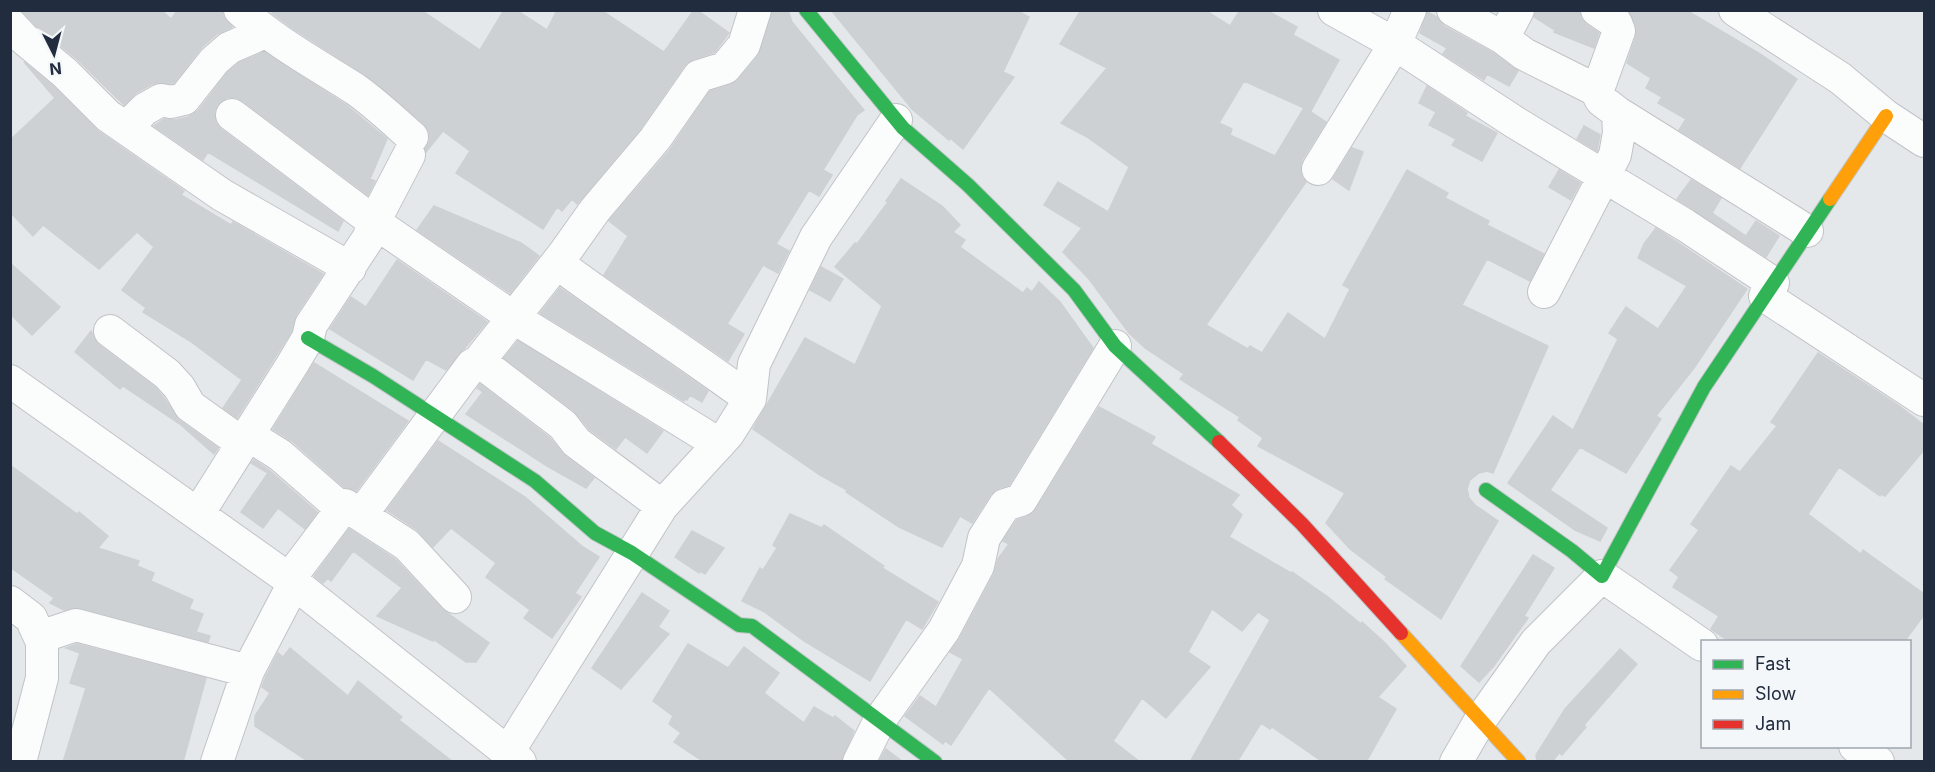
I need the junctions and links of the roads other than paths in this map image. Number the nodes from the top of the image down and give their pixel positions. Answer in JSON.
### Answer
{"nodes":[{"id":1,"x":240,"y":10,"type":"edge"},
{"id":2,"x":755,"y":10,"type":"edge"},
{"id":3,"x":806,"y":10,"type":"edge"},
{"id":4,"x":1334,"y":10,"type":"edge"},
{"id":5,"x":1410,"y":10,"type":"edge"},
{"id":6,"x":1453,"y":10,"type":"edge"},
{"id":7,"x":1518,"y":10,"type":"edge"},
{"id":8,"x":1597,"y":10,"type":"edge"},
{"id":9,"x":1735,"y":10,"type":"edge"},
{"id":10,"x":10,"y":24,"type":"edge"},
{"id":11,"x":265,"y":32,"type":"junction"},
{"id":12,"x":1503,"y":38,"type":"junction"},
{"id":13,"x":1395,"y":44,"type":"junction"},
{"id":14,"x":1607,"y":102,"type":"junction"},
{"id":15,"x":232,"y":115,"type":"dead end"},
{"id":16,"x":1886,"y":116,"type":"junction"},
{"id":17,"x":896,"y":120,"type":"junction"},
{"id":18,"x":126,"y":128,"type":"junction"},
{"id":19,"x":1924,"y":141,"type":"edge"},
{"id":20,"x":1318,"y":169,"type":"dead end"},
{"id":21,"x":1605,"y":176,"type":"junction"},
{"id":22,"x":374,"y":222,"type":"junction"},
{"id":23,"x":1807,"y":231,"type":"junction"},
{"id":24,"x":557,"y":263,"type":"junction"},
{"id":25,"x":350,"y":268,"type":"junction"},
{"id":26,"x":1769,"y":289,"type":"junction"},
{"id":27,"x":1544,"y":292,"type":"dead end"},
{"id":28,"x":514,"y":318,"type":"junction"},
{"id":29,"x":110,"y":331,"type":"dead end"},
{"id":30,"x":308,"y":338,"type":"junction"},
{"id":31,"x":1114,"y":346,"type":"junction"},
{"id":32,"x":479,"y":361,"type":"junction"},
{"id":33,"x":10,"y":381,"type":"edge"},
{"id":34,"x":750,"y":399,"type":"junction"},
{"id":35,"x":1924,"y":400,"type":"edge"},
{"id":36,"x":435,"y":416,"type":"junction"},
{"id":37,"x":245,"y":439,"type":"junction"},
{"id":38,"x":719,"y":444,"type":"junction"},
{"id":39,"x":1486,"y":490,"type":"dead end"},
{"id":40,"x":662,"y":506,"type":"junction"},
{"id":41,"x":351,"y":512,"type":"junction"},
{"id":42,"x":198,"y":514,"type":"junction"},
{"id":43,"x":632,"y":553,"type":"junction"},
{"id":44,"x":1602,"y":576,"type":"junction"},
{"id":45,"x":291,"y":581,"type":"junction"},
{"id":46,"x":455,"y":597,"type":"dead end"},
{"id":47,"x":10,"y":602,"type":"edge"},
{"id":48,"x":40,"y":637,"type":"junction"},
{"id":49,"x":1701,"y":644,"type":"edge"},
{"id":50,"x":248,"y":671,"type":"junction"},
{"id":51,"x":1481,"y":719,"type":"junction"},
{"id":52,"x":880,"y":720,"type":"junction"},
{"id":53,"x":1857,"y":748,"type":"edge"},
{"id":54,"x":514,"y":757,"type":"edge"},
{"id":55,"x":224,"y":758,"type":"edge"},
{"id":56,"x":20,"y":762,"type":"edge"},
{"id":57,"x":859,"y":762,"type":"edge"},
{"id":58,"x":935,"y":762,"type":"edge"},
{"id":59,"x":1456,"y":762,"type":"edge"},
{"id":60,"x":1519,"y":762,"type":"edge"},
{"id":61,"x":1878,"y":762,"type":"edge"}],
"edges":[{"from":1,"to":11,"type":"street"},
{"from":2,"to":24,"type":"street"},
{"from":3,"to":17,"type":"street"},
{"from":4,"to":13,"type":"street"},
{"from":5,"to":13,"type":"street"},
{"from":6,"to":12,"type":"street"},
{"from":7,"to":12,"type":"street"},
{"from":8,"to":14,"type":"street"},
{"from":9,"to":16,"type":"street"},
{"from":10,"to":18,"type":"street"},
{"from":11,"to":18,"type":"street"},
{"from":11,"to":22,"type":"street"},
{"from":12,"to":14,"type":"street"},
{"from":13,"to":20,"type":"street"},
{"from":13,"to":21,"type":"street"},
{"from":14,"to":21,"type":"street"},
{"from":14,"to":23,"type":"street"},
{"from":15,"to":22,"type":"street"},
{"from":16,"to":19,"type":"street"},
{"from":16,"to":23,"type":"street"},
{"from":17,"to":31,"type":"street"},
{"from":17,"to":34,"type":"street"},
{"from":18,"to":25,"type":"street"},
{"from":21,"to":26,"type":"street"},
{"from":21,"to":27,"type":"street"},
{"from":22,"to":25,"type":"street"},
{"from":22,"to":28,"type":"street"},
{"from":23,"to":26,"type":"street"},
{"from":24,"to":28,"type":"street"},
{"from":24,"to":34,"type":"street"},
{"from":25,"to":30,"type":"street"},
{"from":26,"to":35,"type":"street"},
{"from":26,"to":44,"type":"street"},
{"from":28,"to":32,"type":"street"},
{"from":28,"to":38,"type":"street"},
{"from":29,"to":37,"type":"street"},
{"from":30,"to":36,"type":"street"},
{"from":30,"to":37,"type":"street"},
{"from":31,"to":51,"type":"street"},
{"from":31,"to":52,"type":"street"},
{"from":32,"to":36,"type":"street"},
{"from":32,"to":40,"type":"street"},
{"from":33,"to":42,"type":"street"},
{"from":34,"to":38,"type":"street"},
{"from":36,"to":41,"type":"street"},
{"from":36,"to":43,"type":"street"},
{"from":37,"to":41,"type":"street"},
{"from":37,"to":42,"type":"street"},
{"from":38,"to":40,"type":"street"},
{"from":39,"to":44,"type":"street"},
{"from":40,"to":43,"type":"street"},
{"from":41,"to":45,"type":"street"},
{"from":41,"to":46,"type":"street"},
{"from":42,"to":45,"type":"street"},
{"from":43,"to":52,"type":"street"},
{"from":43,"to":54,"type":"street"},
{"from":44,"to":49,"type":"street"},
{"from":44,"to":51,"type":"street"},
{"from":45,"to":50,"type":"street"},
{"from":45,"to":54,"type":"street"},
{"from":47,"to":48,"type":"street"},
{"from":48,"to":50,"type":"street"},
{"from":48,"to":56,"type":"street"},
{"from":50,"to":55,"type":"street"},
{"from":51,"to":59,"type":"street"},
{"from":51,"to":60,"type":"street"},
{"from":52,"to":57,"type":"street"},
{"from":52,"to":58,"type":"street"},
{"from":53,"to":61,"type":"street"}]}
